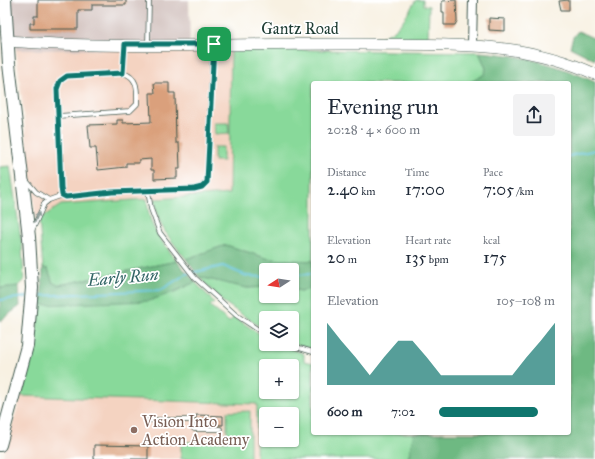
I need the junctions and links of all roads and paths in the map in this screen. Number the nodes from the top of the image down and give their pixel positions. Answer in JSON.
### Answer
{"nodes":[{"id":1,"x":5,"y":0,"type":"edge"},
{"id":2,"x":149,"y":0,"type":"edge"},
{"id":3,"x":474,"y":0,"type":"edge"},
{"id":4,"x":4,"y":41,"type":"edge"},
{"id":5,"x":125,"y":44,"type":"junction"},
{"id":6,"x":214,"y":44,"type":"junction"},
{"id":7,"x":148,"y":45,"type":"junction"},
{"id":8,"x":472,"y":46,"type":"junction"},
{"id":9,"x":123,"y":73,"type":"junction"},
{"id":10,"x":595,"y":74,"type":"edge"},
{"id":11,"x":58,"y":116,"type":"junction"},
{"id":12,"x":21,"y":174,"type":"junction"},
{"id":13,"x":148,"y":191,"type":"junction"},
{"id":14,"x":62,"y":195,"type":"junction"},
{"id":15,"x":48,"y":200,"type":"junction"},
{"id":16,"x":29,"y":237,"type":"junction"},
{"id":17,"x":259,"y":330,"type":"edge"},
{"id":18,"x":299,"y":348,"type":"edge"},
{"id":19,"x":311,"y":351,"type":"edge"},
{"id":20,"x":149,"y":420,"type":"dead end"},
{"id":21,"x":220,"y":429,"type":"dead end"},
{"id":22,"x":1,"y":440,"type":"edge"}],
"edges":[{"from":1,"to":4,"type":"main road"},
{"from":2,"to":7,"type":"lane"},
{"from":3,"to":8,"type":"street"},
{"from":4,"to":5,"type":"main road","name":"Gantz Road"},
{"from":4,"to":12,"type":"main road"},
{"from":5,"to":7,"type":"main road","name":"Gantz Road"},
{"from":5,"to":9,"type":"lane"},
{"from":6,"to":7,"type":"main road","name":"Gantz Road"},
{"from":6,"to":8,"type":"main road","name":"Gantz Road"},
{"from":6,"to":13,"type":"lane"},
{"from":8,"to":10,"type":"main road","name":"Gantz Road"},
{"from":9,"to":11,"type":"lane"},
{"from":9,"to":11,"type":"lane"},
{"from":11,"to":14,"type":"lane"},
{"from":12,"to":15,"type":"lane"},
{"from":12,"to":16,"type":"main road"},
{"from":13,"to":14,"type":"lane"},
{"from":13,"to":17,"type":"lane"},
{"from":14,"to":15,"type":"lane"},
{"from":16,"to":15,"type":"lane","one_way":true},
{"from":16,"to":22,"type":"main road"},
{"from":18,"to":19,"type":"lane"},
{"from":20,"to":21,"type":"lane"}]}
